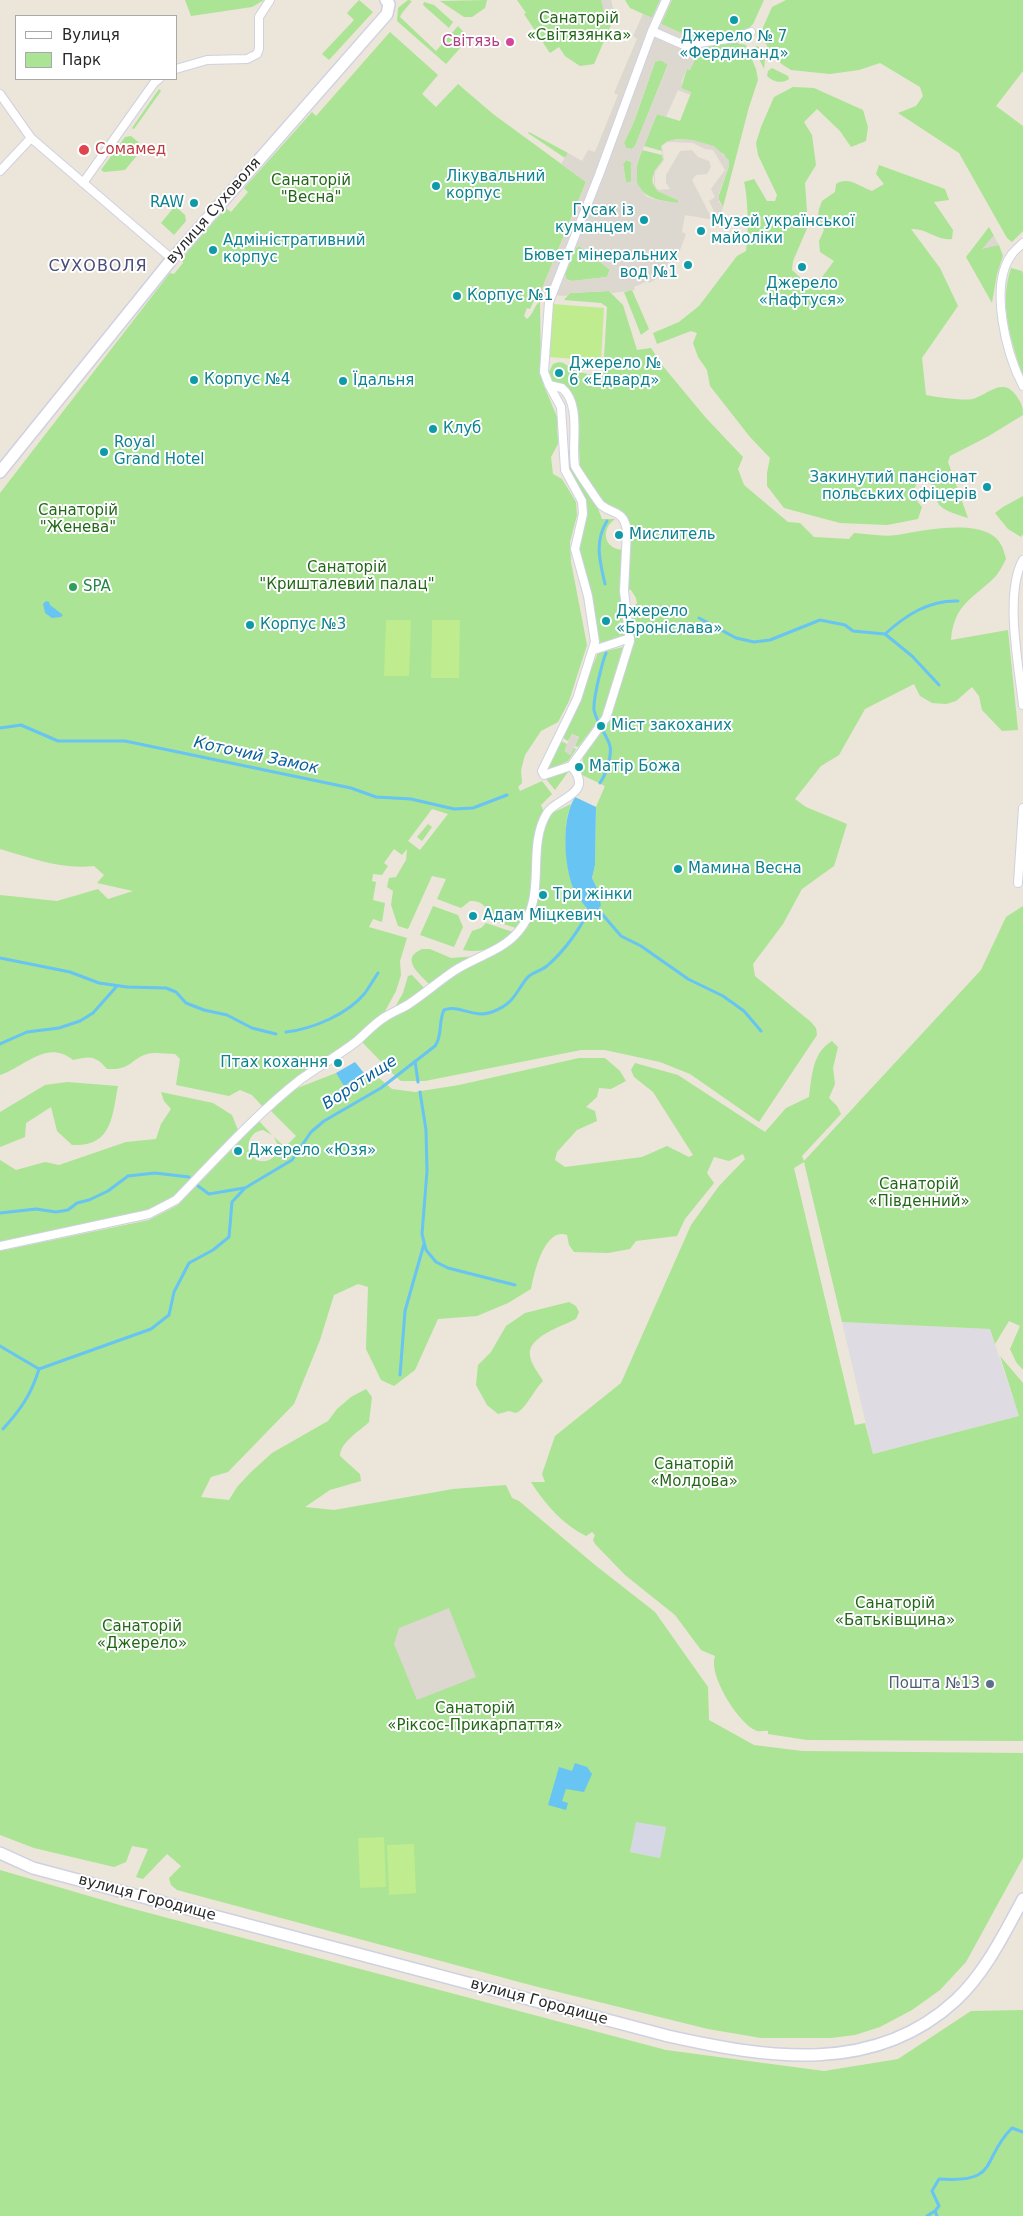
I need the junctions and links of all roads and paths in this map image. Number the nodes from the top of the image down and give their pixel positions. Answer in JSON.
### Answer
{"nodes":[{"id":1,"x":270,"y":0,"type":"edge"},
{"id":2,"x":666,"y":0,"type":"edge"},
{"id":3,"x":389,"y":1,"type":"edge"},
{"id":4,"x":652,"y":31,"type":"junction"},
{"id":5,"x":751,"y":32,"type":"dead end"},
{"id":6,"x":178,"y":68,"type":"edge"},
{"id":7,"x":158,"y":80,"type":"edge"},
{"id":8,"x":0,"y":94,"type":"edge"},
{"id":9,"x":31,"y":138,"type":"junction"},
{"id":10,"x":0,"y":171,"type":"edge"},
{"id":11,"x":84,"y":183,"type":"junction"},
{"id":12,"x":1023,"y":243,"type":"edge"},
{"id":13,"x":172,"y":258,"type":"junction"},
{"id":14,"x":549,"y":385,"type":"junction"},
{"id":15,"x":1023,"y":386,"type":"edge"},
{"id":16,"x":0,"y":472,"type":"edge"},
{"id":17,"x":1023,"y":560,"type":"edge"},
{"id":18,"x":630,"y":638,"type":"junction"},
{"id":19,"x":594,"y":650,"type":"junction"},
{"id":20,"x":1023,"y":705,"type":"edge"},
{"id":21,"x":571,"y":766,"type":"junction"},
{"id":22,"x":1023,"y":808,"type":"edge"},
{"id":23,"x":1018,"y":883,"type":"dead end"},
{"id":24,"x":0,"y":1246,"type":"edge"},
{"id":25,"x":0,"y":1853,"type":"edge"},
{"id":26,"x":1023,"y":1899,"type":"edge"}],
"edges":[{"from":1,"to":6,"type":"street"},
{"from":2,"to":4,"type":"street"},
{"from":3,"to":13,"type":"street","name":"вулиця Суховоля"},
{"from":4,"to":5,"type":"street"},
{"from":4,"to":14,"type":"street"},
{"from":7,"to":11,"type":"street"},
{"from":8,"to":9,"type":"street"},
{"from":9,"to":10,"type":"street"},
{"from":9,"to":11,"type":"street"},
{"from":11,"to":13,"type":"street"},
{"from":12,"to":15,"type":"street"},
{"from":13,"to":16,"type":"street","name":"вулиця Суховоля"},
{"from":14,"to":18,"type":"street"},
{"from":14,"to":19,"type":"street"},
{"from":17,"to":20,"type":"street"},
{"from":18,"to":19,"type":"street"},
{"from":18,"to":21,"type":"street"},
{"from":19,"to":21,"type":"street"},
{"from":21,"to":24,"type":"street"},
{"from":22,"to":23,"type":"street"},
{"from":25,"to":26,"type":"street","name":"вулиця Городище"}]}
